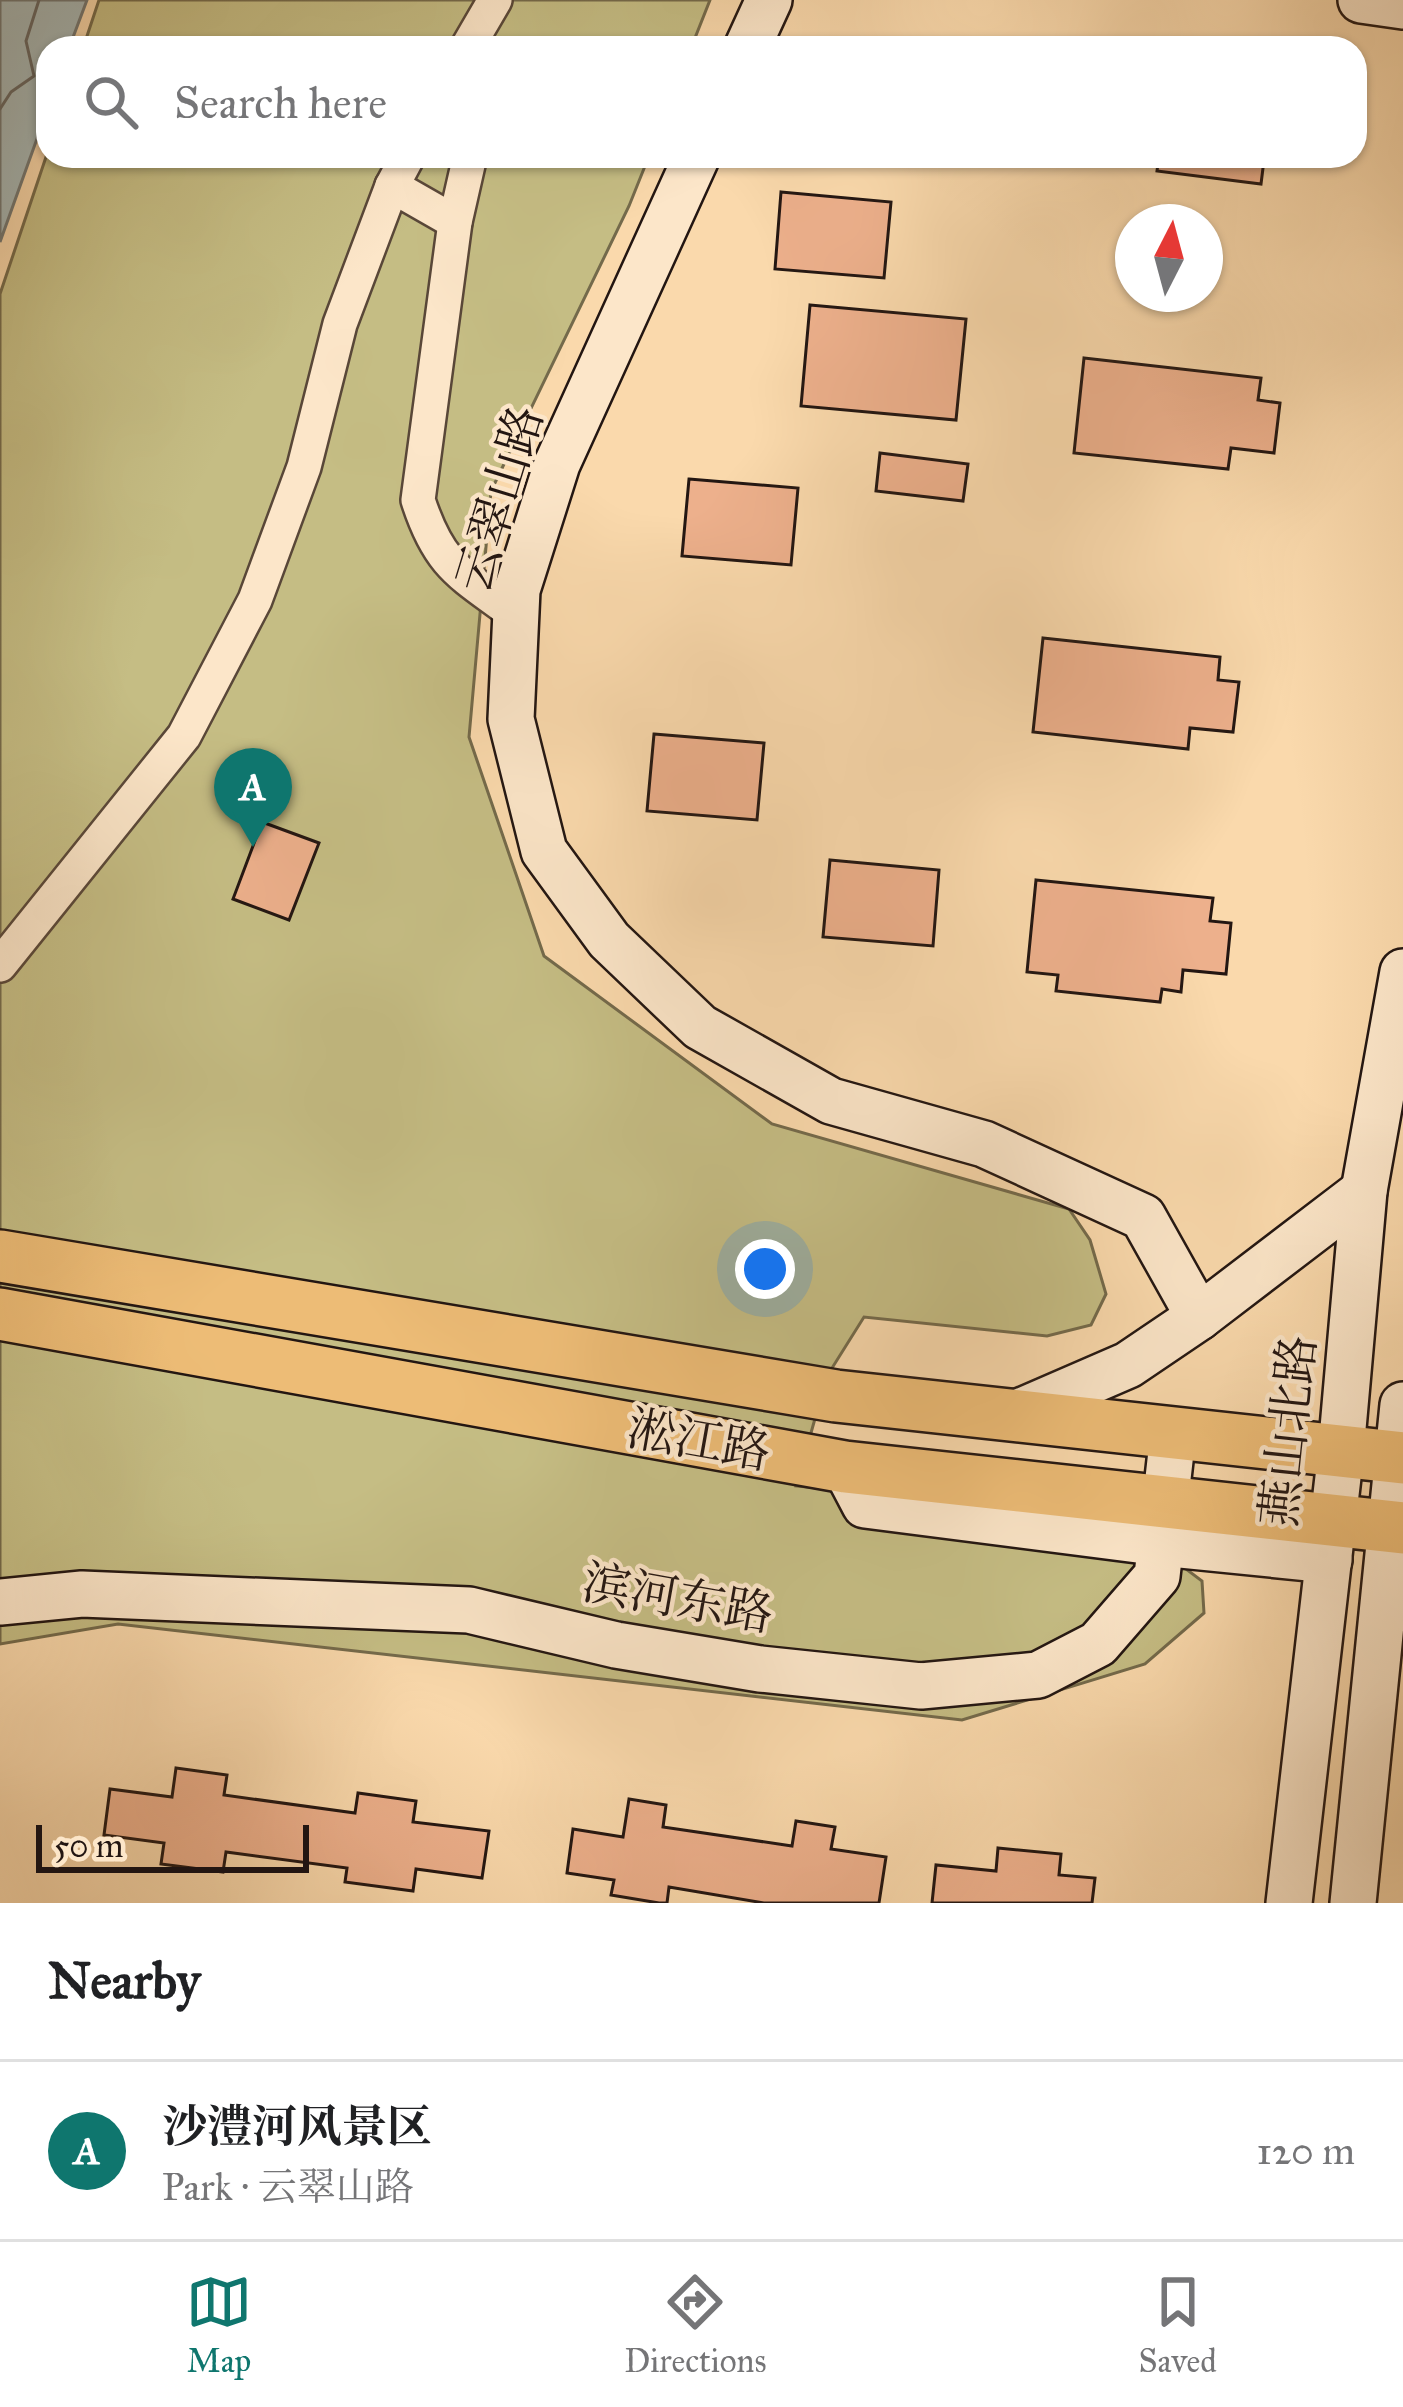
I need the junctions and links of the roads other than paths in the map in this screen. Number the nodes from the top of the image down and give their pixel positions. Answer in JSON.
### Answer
{"nodes":[{"id":1,"x":500,"y":0,"type":"edge"},
{"id":2,"x":769,"y":0,"type":"edge"},
{"id":3,"x":1361,"y":0,"type":"edge"},
{"id":4,"x":1403,"y":6,"type":"edge"},
{"id":5,"x":475,"y":36,"type":"edge"},
{"id":6,"x":496,"y":36,"type":"edge"},
{"id":7,"x":752,"y":36,"type":"edge"},
{"id":8,"x":467,"y":168,"type":"edge"},
{"id":9,"x":692,"y":168,"type":"edge"},
{"id":10,"x":400,"y":171,"type":"edge"},
{"id":11,"x":455,"y":222,"type":"junction"},
{"id":12,"x":516,"y":615,"type":"junction"},
{"id":13,"x":0,"y":965,"type":"edge"},
{"id":14,"x":1403,"y":972,"type":"edge"},
{"id":15,"x":1364,"y":1191,"type":"junction"},
{"id":16,"x":0,"y":1256,"type":"edge"},
{"id":17,"x":0,"y":1314,"type":"edge"},
{"id":18,"x":1199,"y":1317,"type":"junction"},
{"id":19,"x":1403,"y":1405,"type":"edge"},
{"id":20,"x":1010,"y":1416,"type":"junction"},
{"id":21,"x":1173,"y":1434,"type":"junction"},
{"id":22,"x":1341,"y":1451,"type":"junction"},
{"id":23,"x":1400,"y":1457,"type":"edge"},
{"id":24,"x":1163,"y":1522,"type":"junction"},
{"id":25,"x":1397,"y":1527,"type":"edge"},
{"id":26,"x":1331,"y":1540,"type":"junction"},
{"id":27,"x":0,"y":1602,"type":"edge"},
{"id":28,"x":1289,"y":1903,"type":"edge"},
{"id":29,"x":1352,"y":1903,"type":"edge"}],
"edges":[{"from":1,"to":5,"type":"street"},
{"from":1,"to":6,"type":"street"},
{"from":2,"to":7,"type":"street"},
{"from":3,"to":4,"type":"street"},
{"from":8,"to":11,"type":"street"},
{"from":9,"to":12,"type":"street","name":"云翠山路"},
{"from":10,"to":11,"type":"street"},
{"from":10,"to":13,"type":"street"},
{"from":11,"to":12,"type":"street"},
{"from":12,"to":18,"type":"street","name":"云翠山路"},
{"from":14,"to":15,"type":"street","name":"燕山北路"},
{"from":15,"to":18,"type":"street"},
{"from":15,"to":22,"type":"street","name":"燕山北路"},
{"from":16,"to":20,"type":"main road","name":"淞江路"},
{"from":17,"to":24,"type":"main road","name":"淞江路"},
{"from":18,"to":20,"type":"street"},
{"from":19,"to":23,"type":"street"},
{"from":20,"to":21,"type":"main road","name":"淞江路"},
{"from":21,"to":22,"type":"main road","name":"淞江路"},
{"from":21,"to":24,"type":"street","name":"滨河东路"},
{"from":22,"to":23,"type":"main road","name":"淞江路"},
{"from":22,"to":26,"type":"street","name":"燕山北路"},
{"from":23,"to":25,"type":"street"},
{"from":24,"to":26,"type":"main road","name":"淞江路"},
{"from":24,"to":27,"type":"street","name":"滨河东路"},
{"from":25,"to":26,"type":"main road","name":"淞江路"},
{"from":25,"to":29,"type":"street"},
{"from":26,"to":28,"type":"street","name":"燕山北路"}]}
